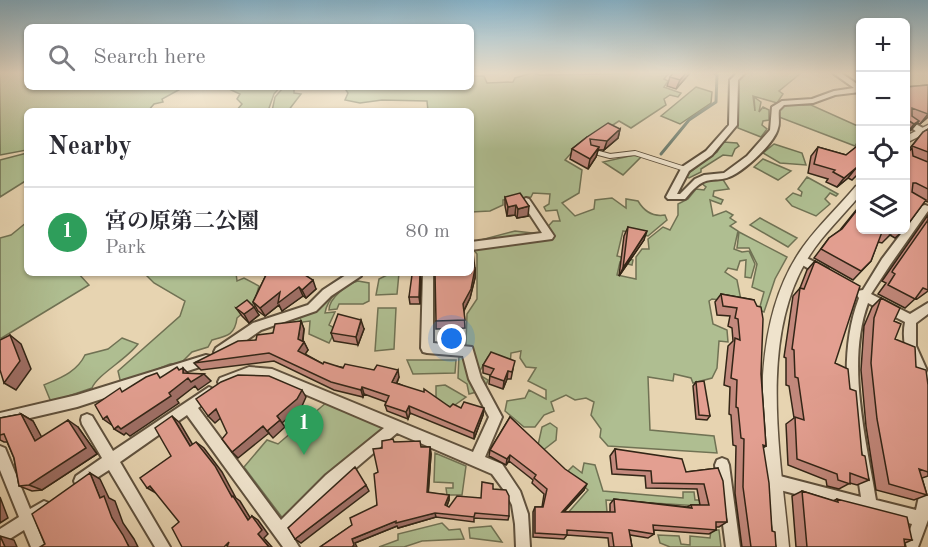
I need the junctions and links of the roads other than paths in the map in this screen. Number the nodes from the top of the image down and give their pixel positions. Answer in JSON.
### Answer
{"nodes":[{"id":1,"x":734,"y":99,"type":"edge"},
{"id":2,"x":819,"y":99,"type":"edge"},
{"id":3,"x":910,"y":123,"type":"edge"},
{"id":4,"x":924,"y":129,"type":"edge"},
{"id":5,"x":910,"y":138,"type":"edge"},
{"id":6,"x":591,"y":152,"type":"edge"},
{"id":7,"x":685,"y":169,"type":"junction"},
{"id":8,"x":856,"y":195,"type":"edge"},
{"id":9,"x":526,"y":201,"type":"edge"},
{"id":10,"x":923,"y":207,"type":"edge"},
{"id":11,"x":474,"y":246,"type":"edge"},
{"id":12,"x":801,"y":259,"type":"junction"},
{"id":13,"x":352,"y":276,"type":"edge"},
{"id":14,"x":428,"y":276,"type":"edge"},
{"id":15,"x":865,"y":296,"type":"junction"},
{"id":16,"x":928,"y":308,"type":"edge"},
{"id":17,"x":911,"y":320,"type":"junction"},
{"id":18,"x":928,"y":385,"type":"edge"},
{"id":19,"x":189,"y":407,"type":"junction"},
{"id":20,"x":0,"y":419,"type":"edge"},
{"id":21,"x":87,"y":420,"type":"dead end"},
{"id":22,"x":396,"y":426,"type":"junction"},
{"id":23,"x":0,"y":453,"type":"edge"},
{"id":24,"x":113,"y":459,"type":"junction"},
{"id":25,"x":477,"y":459,"type":"junction"},
{"id":26,"x":722,"y":465,"type":"dead end"},
{"id":27,"x":776,"y":482,"type":"junction"},
{"id":28,"x":928,"y":483,"type":"edge"},
{"id":29,"x":870,"y":506,"type":"junction"},
{"id":30,"x":27,"y":519,"type":"junction"},
{"id":31,"x":921,"y":519,"type":"junction"},
{"id":32,"x":281,"y":530,"type":"junction"},
{"id":33,"x":0,"y":538,"type":"edge"},
{"id":34,"x":38,"y":547,"type":"edge"},
{"id":35,"x":163,"y":547,"type":"edge"},
{"id":36,"x":292,"y":547,"type":"edge"},
{"id":37,"x":523,"y":547,"type":"edge"},
{"id":38,"x":733,"y":547,"type":"edge"},
{"id":39,"x":780,"y":547,"type":"edge"},
{"id":40,"x":911,"y":547,"type":"edge"}],
"edges":[{"from":1,"to":7,"type":"street"},
{"from":2,"to":7,"type":"street"},
{"from":3,"to":4,"type":"street"},
{"from":4,"to":5,"type":"street"},
{"from":6,"to":7,"type":"lane"},
{"from":8,"to":12,"type":"street"},
{"from":9,"to":11,"type":"street"},
{"from":10,"to":15,"type":"street"},
{"from":12,"to":15,"type":"street"},
{"from":12,"to":27,"type":"street"},
{"from":13,"to":20,"type":"street"},
{"from":14,"to":25,"type":"street"},
{"from":15,"to":17,"type":"street"},
{"from":15,"to":29,"type":"street"},
{"from":16,"to":17,"type":"street"},
{"from":17,"to":18,"type":"street"},
{"from":19,"to":22,"type":"street"},
{"from":19,"to":24,"type":"street"},
{"from":19,"to":32,"type":"street"},
{"from":21,"to":24,"type":"street"},
{"from":22,"to":25,"type":"street"},
{"from":22,"to":32,"type":"street"},
{"from":23,"to":30,"type":"street"},
{"from":24,"to":30,"type":"street"},
{"from":24,"to":35,"type":"street"},
{"from":25,"to":37,"type":"street"},
{"from":26,"to":38,"type":"street"},
{"from":27,"to":29,"type":"street"},
{"from":27,"to":39,"type":"street"},
{"from":28,"to":31,"type":"street"},
{"from":29,"to":31,"type":"street"},
{"from":30,"to":33,"type":"street"},
{"from":30,"to":34,"type":"street"},
{"from":31,"to":40,"type":"street"},
{"from":32,"to":36,"type":"street"}]}
